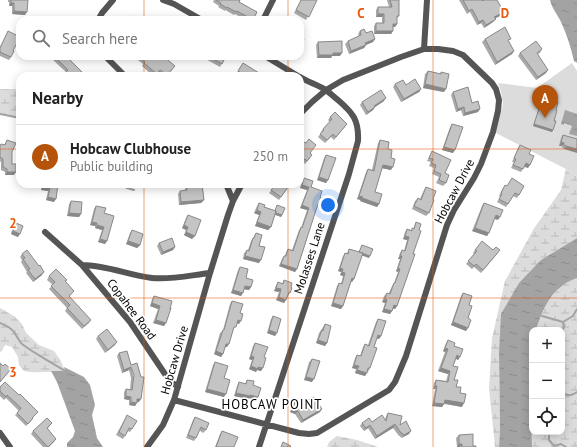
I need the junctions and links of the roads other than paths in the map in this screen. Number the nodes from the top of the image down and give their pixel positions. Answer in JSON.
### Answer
{"nodes":[{"id":1,"x":113,"y":0,"type":"edge"},
{"id":2,"x":163,"y":0,"type":"edge"},
{"id":3,"x":273,"y":0,"type":"edge"},
{"id":4,"x":428,"y":0,"type":"edge"},
{"id":5,"x":100,"y":16,"type":"edge"},
{"id":6,"x":195,"y":16,"type":"edge"},
{"id":7,"x":264,"y":16,"type":"edge"},
{"id":8,"x":424,"y":49,"type":"junction"},
{"id":9,"x":109,"y":60,"type":"edge"},
{"id":10,"x":272,"y":60,"type":"edge"},
{"id":11,"x":121,"y":72,"type":"edge"},
{"id":12,"x":292,"y":72,"type":"edge"},
{"id":13,"x":304,"y":79,"type":"edge"},
{"id":14,"x":326,"y":90,"type":"junction"},
{"id":15,"x":304,"y":110,"type":"edge"},
{"id":16,"x":228,"y":188,"type":"edge"},
{"id":17,"x":240,"y":188,"type":"edge"},
{"id":18,"x":233,"y":200,"type":"junction"},
{"id":19,"x":45,"y":232,"type":"dead end"},
{"id":20,"x":82,"y":265,"type":"junction"},
{"id":21,"x":210,"y":273,"type":"junction"},
{"id":22,"x":178,"y":387,"type":"junction"},
{"id":23,"x":174,"y":400,"type":"junction"},
{"id":24,"x":268,"y":424,"type":"junction"},
{"id":25,"x":0,"y":433,"type":"edge"},
{"id":26,"x":10,"y":447,"type":"edge"},
{"id":27,"x":148,"y":447,"type":"edge"},
{"id":28,"x":259,"y":447,"type":"edge"}],
"edges":[{"from":1,"to":5,"type":"street"},
{"from":2,"to":6,"type":"street"},
{"from":3,"to":7,"type":"street"},
{"from":4,"to":8,"type":"street"},
{"from":8,"to":14,"type":"street","name":"Hobcaw Drive"},
{"from":8,"to":24,"type":"street","name":"Hobcaw Drive"},
{"from":9,"to":11,"type":"street"},
{"from":10,"to":12,"type":"street","name":"Molasses Lane"},
{"from":13,"to":14,"type":"street","name":"Molasses Lane"},
{"from":14,"to":15,"type":"street","name":"Hobcaw Drive"},
{"from":14,"to":24,"type":"street","name":"Molasses Lane"},
{"from":16,"to":18,"type":"street"},
{"from":17,"to":18,"type":"street","name":"Hobcaw Drive"},
{"from":18,"to":21,"type":"street","name":"Hobcaw Drive"},
{"from":19,"to":20,"type":"street","name":"Copahee Road"},
{"from":20,"to":21,"type":"street","name":"Copahee Road"},
{"from":20,"to":22,"type":"street","name":"Copahee Road"},
{"from":21,"to":22,"type":"street","name":"Hobcaw Drive"},
{"from":22,"to":23,"type":"street","name":"Hobcaw Drive"},
{"from":23,"to":24,"type":"street","name":"Hobcaw Drive"},
{"from":23,"to":27,"type":"street","name":"Hobcaw Drive"},
{"from":24,"to":28,"type":"street","name":"Molasses Lane"},
{"from":25,"to":26,"type":"street"}]}
